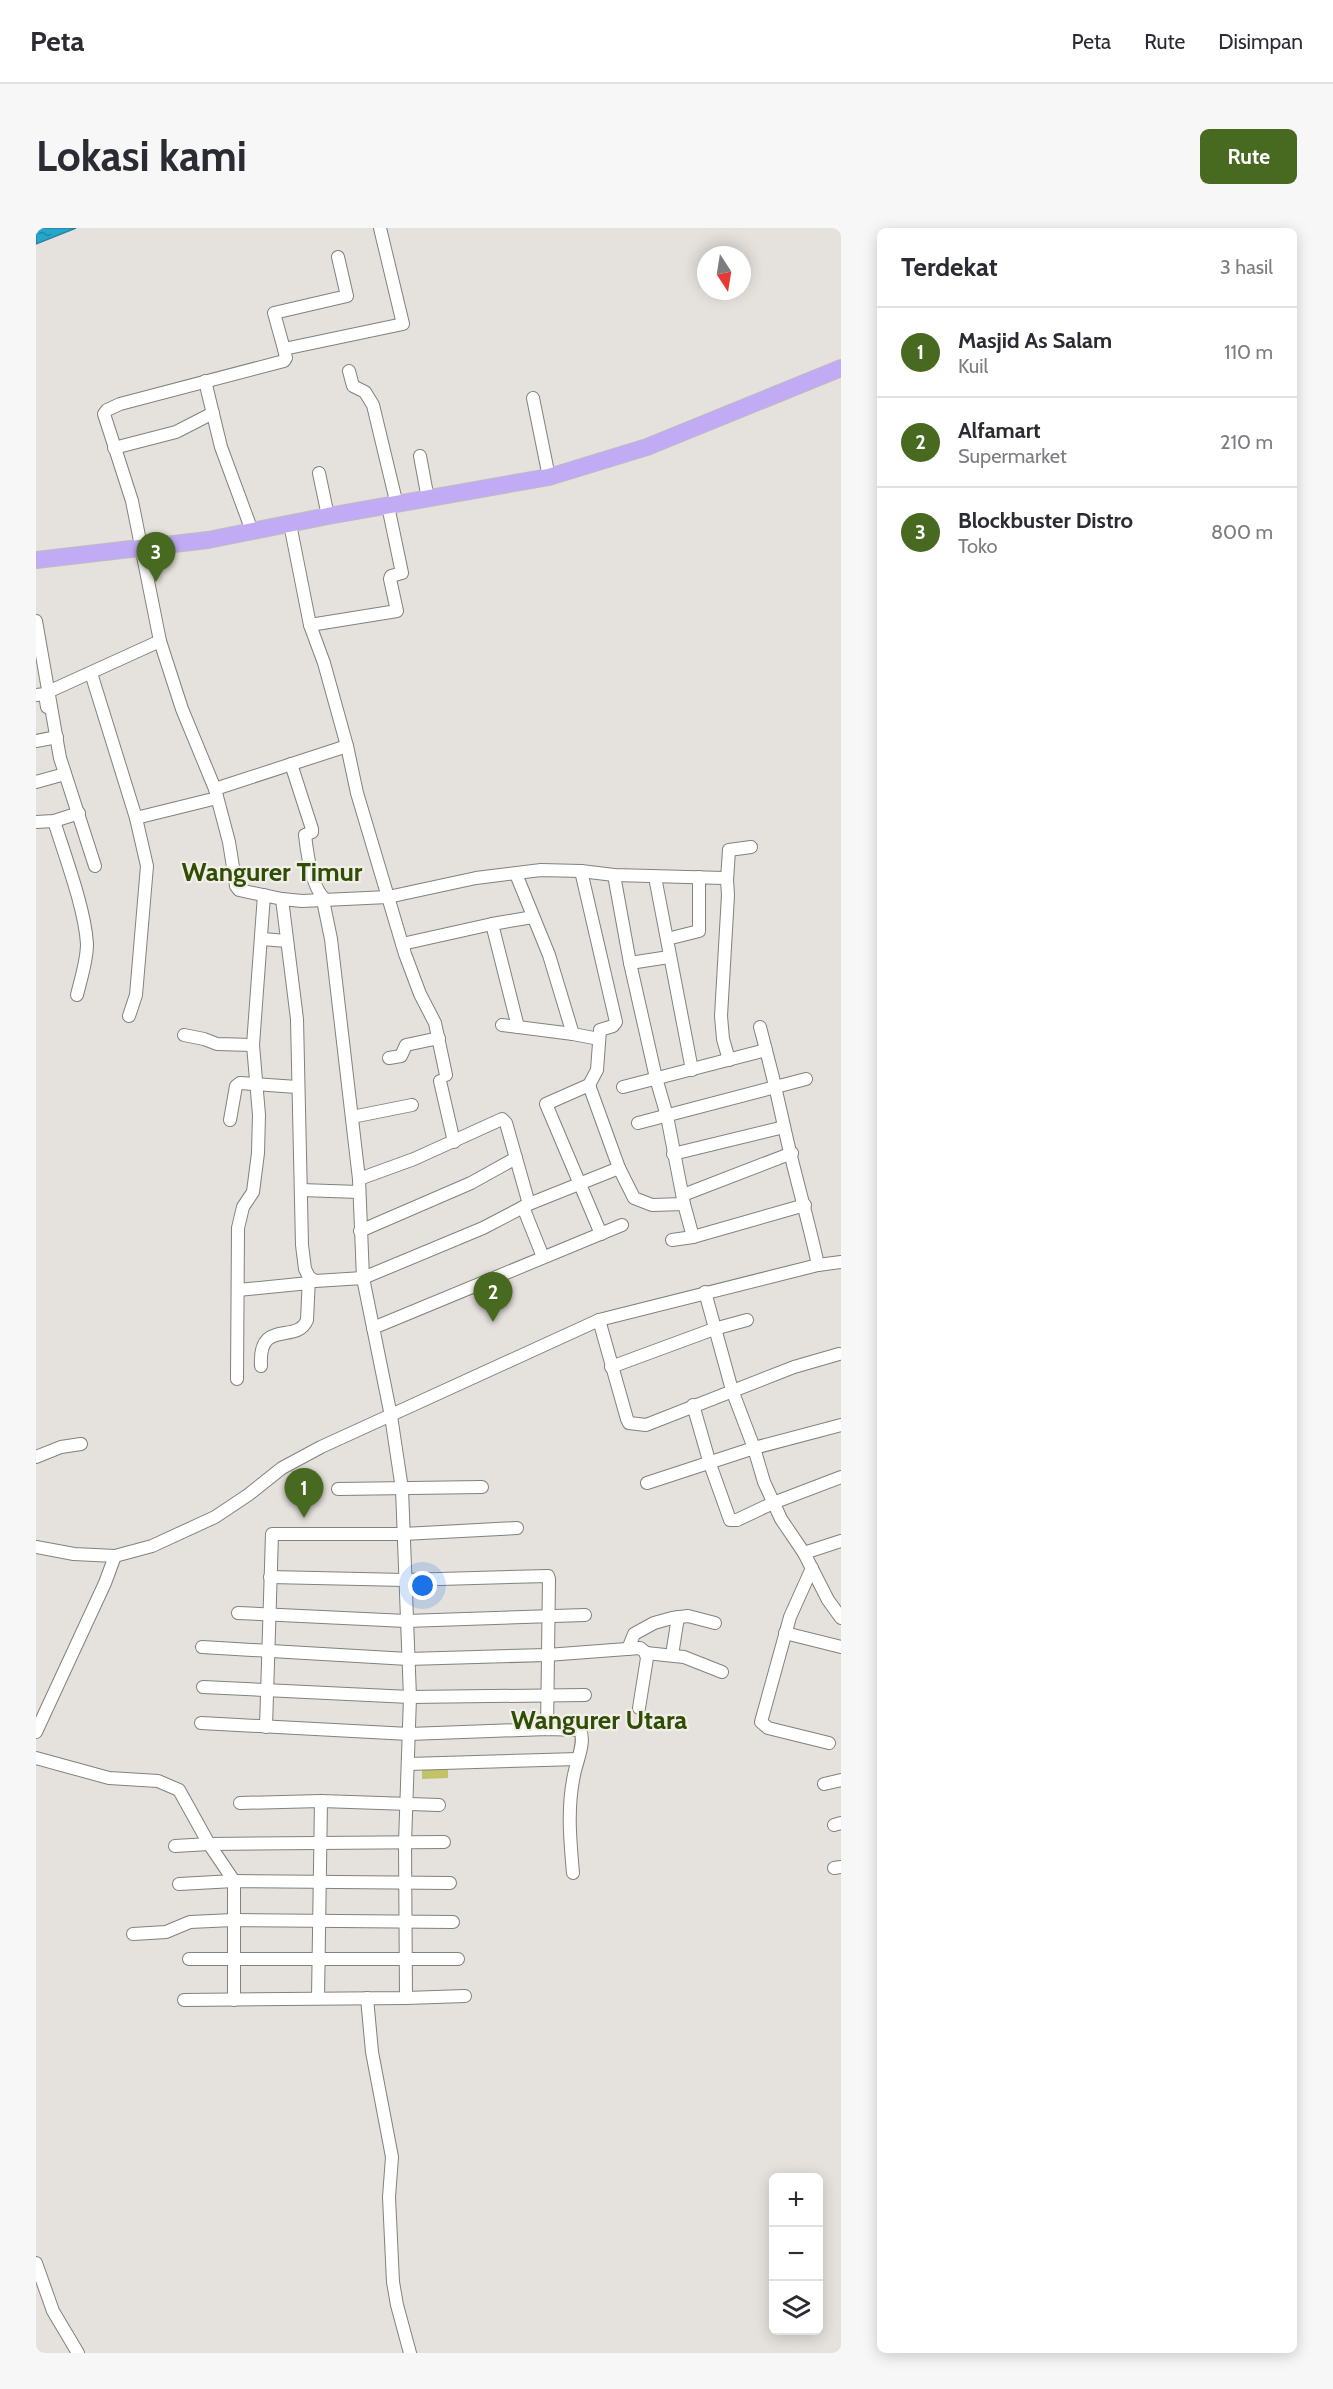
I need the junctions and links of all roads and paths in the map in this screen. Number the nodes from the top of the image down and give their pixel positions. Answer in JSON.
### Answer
{"nodes":[{"id":1,"x":380,"y":228,"type":"edge"},
{"id":2,"x":338,"y":257,"type":"dead end"},
{"id":3,"x":284,"y":349,"type":"junction"},
{"id":4,"x":841,"y":368,"type":"edge"},
{"id":5,"x":349,"y":371,"type":"dead end"},
{"id":6,"x":205,"y":381,"type":"junction"},
{"id":7,"x":532,"y":398,"type":"dead end"},
{"id":8,"x":213,"y":413,"type":"junction"},
{"id":9,"x":114,"y":447,"type":"junction"},
{"id":10,"x":420,"y":456,"type":"dead end"},
{"id":11,"x":319,"y":473,"type":"dead end"},
{"id":12,"x":549,"y":477,"type":"junction"},
{"id":13,"x":428,"y":499,"type":"junction"},
{"id":14,"x":392,"y":505,"type":"junction"},
{"id":15,"x":328,"y":516,"type":"junction"},
{"id":16,"x":290,"y":524,"type":"junction"},
{"id":17,"x":252,"y":531,"type":"junction"},
{"id":18,"x":143,"y":549,"type":"junction"},
{"id":19,"x":36,"y":560,"type":"edge"},
{"id":20,"x":36,"y":621,"type":"edge"},
{"id":21,"x":310,"y":625,"type":"junction"},
{"id":22,"x":160,"y":641,"type":"junction"},
{"id":23,"x":91,"y":673,"type":"junction"},
{"id":24,"x":50,"y":691,"type":"junction"},
{"id":25,"x":36,"y":695,"type":"edge"},
{"id":26,"x":55,"y":738,"type":"junction"},
{"id":27,"x":36,"y":741,"type":"edge"},
{"id":28,"x":347,"y":746,"type":"junction"},
{"id":29,"x":291,"y":764,"type":"junction"},
{"id":30,"x":65,"y":774,"type":"junction"},
{"id":31,"x":36,"y":782,"type":"edge"},
{"id":32,"x":216,"y":794,"type":"junction"},
{"id":33,"x":79,"y":813,"type":"junction"},
{"id":34,"x":136,"y":818,"type":"junction"},
{"id":35,"x":54,"y":821,"type":"junction"},
{"id":36,"x":36,"y":822,"type":"edge"},
{"id":37,"x":751,"y":847,"type":"dead end"},
{"id":38,"x":95,"y":866,"type":"dead end"},
{"id":39,"x":581,"y":871,"type":"junction"},
{"id":40,"x":516,"y":874,"type":"junction"},
{"id":41,"x":614,"y":875,"type":"junction"},
{"id":42,"x":655,"y":877,"type":"junction"},
{"id":43,"x":699,"y":877,"type":"junction"},
{"id":44,"x":727,"y":879,"type":"junction"},
{"id":45,"x":264,"y":895,"type":"junction"},
{"id":46,"x":388,"y":897,"type":"junction"},
{"id":47,"x":282,"y":899,"type":"junction"},
{"id":48,"x":326,"y":900,"type":"junction"},
{"id":49,"x":533,"y":917,"type":"junction"},
{"id":50,"x":492,"y":924,"type":"junction"},
{"id":51,"x":262,"y":939,"type":"junction"},
{"id":52,"x":667,"y":939,"type":"junction"},
{"id":53,"x":287,"y":940,"type":"junction"},
{"id":54,"x":402,"y":944,"type":"junction"},
{"id":55,"x":669,"y":957,"type":"junction"},
{"id":56,"x":630,"y":963,"type":"junction"},
{"id":57,"x":77,"y":995,"type":"dead end"},
{"id":58,"x":129,"y":1016,"type":"dead end"},
{"id":59,"x":502,"y":1025,"type":"dead end"},
{"id":60,"x":518,"y":1027,"type":"junction"},
{"id":61,"x":760,"y":1027,"type":"dead end"},
{"id":62,"x":573,"y":1034,"type":"junction"},
{"id":63,"x":184,"y":1035,"type":"dead end"},
{"id":64,"x":439,"y":1038,"type":"junction"},
{"id":65,"x":599,"y":1039,"type":"junction"},
{"id":66,"x":254,"y":1046,"type":"junction"},
{"id":67,"x":766,"y":1050,"type":"junction"},
{"id":68,"x":389,"y":1058,"type":"dead end"},
{"id":69,"x":729,"y":1060,"type":"junction"},
{"id":70,"x":693,"y":1070,"type":"junction"},
{"id":71,"x":656,"y":1078,"type":"junction"},
{"id":72,"x":806,"y":1079,"type":"dead end"},
{"id":73,"x":589,"y":1085,"type":"junction"},
{"id":74,"x":257,"y":1086,"type":"junction"},
{"id":75,"x":297,"y":1087,"type":"junction"},
{"id":76,"x":623,"y":1087,"type":"dead end"},
{"id":77,"x":777,"y":1088,"type":"junction"},
{"id":78,"x":412,"y":1106,"type":"dead end"},
{"id":79,"x":667,"y":1116,"type":"junction"},
{"id":80,"x":352,"y":1117,"type":"junction"},
{"id":81,"x":230,"y":1120,"type":"dead end"},
{"id":82,"x":638,"y":1124,"type":"dead end"},
{"id":83,"x":784,"y":1127,"type":"junction"},
{"id":84,"x":454,"y":1142,"type":"junction"},
{"id":85,"x":792,"y":1153,"type":"junction"},
{"id":86,"x":674,"y":1154,"type":"junction"},
{"id":87,"x":516,"y":1158,"type":"junction"},
{"id":88,"x":619,"y":1168,"type":"junction"},
{"id":89,"x":359,"y":1185,"type":"junction"},
{"id":90,"x":578,"y":1185,"type":"junction"},
{"id":91,"x":301,"y":1190,"type":"junction"},
{"id":92,"x":683,"y":1200,"type":"junction"},
{"id":93,"x":806,"y":1205,"type":"junction"},
{"id":94,"x":526,"y":1206,"type":"junction"},
{"id":95,"x":622,"y":1225,"type":"dead end"},
{"id":96,"x":360,"y":1231,"type":"junction"},
{"id":97,"x":601,"y":1234,"type":"junction"},
{"id":98,"x":693,"y":1238,"type":"junction"},
{"id":99,"x":672,"y":1240,"type":"dead end"},
{"id":100,"x":543,"y":1257,"type":"junction"},
{"id":101,"x":841,"y":1262,"type":"edge"},
{"id":102,"x":818,"y":1265,"type":"junction"},
{"id":103,"x":363,"y":1278,"type":"junction"},
{"id":104,"x":309,"y":1280,"type":"junction"},
{"id":105,"x":238,"y":1290,"type":"junction"},
{"id":106,"x":705,"y":1292,"type":"junction"},
{"id":107,"x":598,"y":1320,"type":"junction"},
{"id":108,"x":747,"y":1320,"type":"dead end"},
{"id":109,"x":373,"y":1328,"type":"junction"},
{"id":110,"x":714,"y":1329,"type":"junction"},
{"id":111,"x":838,"y":1354,"type":"dead end"},
{"id":112,"x":261,"y":1366,"type":"dead end"},
{"id":113,"x":611,"y":1367,"type":"junction"},
{"id":114,"x":237,"y":1378,"type":"dead end"},
{"id":115,"x":732,"y":1390,"type":"junction"},
{"id":116,"x":693,"y":1406,"type":"junction"},
{"id":117,"x":391,"y":1416,"type":"junction"},
{"id":118,"x":841,"y":1425,"type":"edge"},
{"id":119,"x":81,"y":1444,"type":"dead end"},
{"id":120,"x":754,"y":1448,"type":"junction"},
{"id":121,"x":36,"y":1457,"type":"edge"},
{"id":122,"x":710,"y":1464,"type":"junction"},
{"id":123,"x":841,"y":1477,"type":"edge"},
{"id":124,"x":647,"y":1483,"type":"dead end"},
{"id":125,"x":482,"y":1487,"type":"dead end"},
{"id":126,"x":338,"y":1489,"type":"dead end"},
{"id":127,"x":402,"y":1489,"type":"junction"},
{"id":128,"x":773,"y":1503,"type":"junction"},
{"id":129,"x":517,"y":1528,"type":"dead end"},
{"id":130,"x":403,"y":1534,"type":"junction"},
{"id":131,"x":841,"y":1541,"type":"edge"},
{"id":132,"x":36,"y":1547,"type":"edge"},
{"id":133,"x":804,"y":1552,"type":"junction"},
{"id":134,"x":116,"y":1556,"type":"junction"},
{"id":135,"x":812,"y":1568,"type":"junction"},
{"id":136,"x":270,"y":1577,"type":"junction"},
{"id":137,"x":405,"y":1580,"type":"junction"},
{"id":138,"x":238,"y":1613,"type":"dead end"},
{"id":139,"x":269,"y":1615,"type":"junction"},
{"id":140,"x":585,"y":1615,"type":"dead end"},
{"id":141,"x":548,"y":1616,"type":"junction"},
{"id":142,"x":678,"y":1617,"type":"junction"},
{"id":143,"x":841,"y":1618,"type":"edge"},
{"id":144,"x":406,"y":1621,"type":"junction"},
{"id":145,"x":716,"y":1623,"type":"dead end"},
{"id":146,"x":785,"y":1633,"type":"junction"},
{"id":147,"x":202,"y":1647,"type":"dead end"},
{"id":148,"x":841,"y":1647,"type":"edge"},
{"id":149,"x":628,"y":1649,"type":"junction"},
{"id":150,"x":268,"y":1652,"type":"junction"},
{"id":151,"x":646,"y":1653,"type":"junction"},
{"id":152,"x":547,"y":1655,"type":"junction"},
{"id":153,"x":672,"y":1655,"type":"junction"},
{"id":154,"x":408,"y":1659,"type":"junction"},
{"id":155,"x":722,"y":1672,"type":"dead end"},
{"id":156,"x":203,"y":1687,"type":"dead end"},
{"id":157,"x":268,"y":1689,"type":"junction"},
{"id":158,"x":548,"y":1694,"type":"junction"},
{"id":159,"x":585,"y":1695,"type":"dead end"},
{"id":160,"x":410,"y":1697,"type":"junction"},
{"id":161,"x":639,"y":1708,"type":"dead end"},
{"id":162,"x":201,"y":1723,"type":"dead end"},
{"id":163,"x":266,"y":1727,"type":"junction"},
{"id":164,"x":547,"y":1728,"type":"junction"},
{"id":165,"x":36,"y":1732,"type":"edge"},
{"id":166,"x":409,"y":1734,"type":"junction"},
{"id":167,"x":829,"y":1743,"type":"dead end"},
{"id":168,"x":36,"y":1758,"type":"edge"},
{"id":169,"x":578,"y":1759,"type":"junction"},
{"id":170,"x":408,"y":1764,"type":"junction"},
{"id":171,"x":841,"y":1780,"type":"edge"},
{"id":172,"x":824,"y":1784,"type":"dead end"},
{"id":173,"x":321,"y":1801,"type":"junction"},
{"id":174,"x":240,"y":1803,"type":"dead end"},
{"id":175,"x":407,"y":1804,"type":"junction"},
{"id":176,"x":439,"y":1805,"type":"dead end"},
{"id":177,"x":444,"y":1842,"type":"dead end"},
{"id":178,"x":320,"y":1843,"type":"junction"},
{"id":179,"x":405,"y":1843,"type":"junction"},
{"id":180,"x":209,"y":1844,"type":"junction"},
{"id":181,"x":175,"y":1846,"type":"dead end"},
{"id":182,"x":573,"y":1873,"type":"dead end"},
{"id":183,"x":234,"y":1881,"type":"junction"},
{"id":184,"x":319,"y":1882,"type":"junction"},
{"id":185,"x":450,"y":1882,"type":"dead end"},
{"id":186,"x":179,"y":1884,"type":"dead end"},
{"id":187,"x":405,"y":1884,"type":"junction"},
{"id":188,"x":233,"y":1920,"type":"junction"},
{"id":189,"x":319,"y":1921,"type":"junction"},
{"id":190,"x":405,"y":1922,"type":"junction"},
{"id":191,"x":453,"y":1922,"type":"dead end"},
{"id":192,"x":133,"y":1934,"type":"dead end"},
{"id":193,"x":317,"y":1958,"type":"junction"},
{"id":194,"x":189,"y":1959,"type":"dead end"},
{"id":195,"x":458,"y":1959,"type":"dead end"},
{"id":196,"x":233,"y":1960,"type":"junction"},
{"id":197,"x":406,"y":1961,"type":"junction"},
{"id":198,"x":465,"y":1996,"type":"dead end"},
{"id":199,"x":318,"y":1998,"type":"junction"},
{"id":200,"x":367,"y":1998,"type":"junction"},
{"id":201,"x":406,"y":1998,"type":"junction"},
{"id":202,"x":184,"y":2000,"type":"dead end"},
{"id":203,"x":234,"y":2000,"type":"junction"},
{"id":204,"x":36,"y":2263,"type":"edge"},
{"id":205,"x":78,"y":2353,"type":"edge"},
{"id":206,"x":410,"y":2353,"type":"edge"}],
"edges":[{"from":1,"to":3,"type":"street"},
{"from":2,"to":3,"type":"street"},
{"from":3,"to":6,"type":"street"},
{"from":4,"to":12,"type":"highway"},
{"from":5,"to":14,"type":"street"},
{"from":6,"to":8,"type":"street"},
{"from":6,"to":9,"type":"street"},
{"from":7,"to":12,"type":"street"},
{"from":8,"to":9,"type":"street"},
{"from":8,"to":17,"type":"street"},
{"from":9,"to":18,"type":"street"},
{"from":10,"to":13,"type":"street"},
{"from":11,"to":15,"type":"street"},
{"from":12,"to":13,"type":"highway"},
{"from":13,"to":14,"type":"highway"},
{"from":14,"to":15,"type":"highway"},
{"from":14,"to":21,"type":"street"},
{"from":15,"to":16,"type":"highway"},
{"from":16,"to":17,"type":"highway"},
{"from":16,"to":21,"type":"street"},
{"from":17,"to":18,"type":"highway"},
{"from":18,"to":19,"type":"highway"},
{"from":18,"to":22,"type":"street"},
{"from":20,"to":24,"type":"street"},
{"from":21,"to":28,"type":"street"},
{"from":22,"to":23,"type":"street"},
{"from":22,"to":32,"type":"street"},
{"from":23,"to":24,"type":"street"},
{"from":23,"to":34,"type":"street"},
{"from":24,"to":26,"type":"street"},
{"from":25,"to":26,"type":"street"},
{"from":26,"to":27,"type":"street"},
{"from":26,"to":30,"type":"street"},
{"from":28,"to":29,"type":"street"},
{"from":28,"to":46,"type":"street"},
{"from":29,"to":32,"type":"street"},
{"from":29,"to":48,"type":"street"},
{"from":30,"to":31,"type":"street"},
{"from":30,"to":33,"type":"street"},
{"from":32,"to":34,"type":"street"},
{"from":32,"to":45,"type":"street"},
{"from":33,"to":35,"type":"street"},
{"from":33,"to":38,"type":"street"},
{"from":34,"to":58,"type":"street"},
{"from":35,"to":36,"type":"street"},
{"from":35,"to":57,"type":"street"},
{"from":37,"to":44,"type":"street"},
{"from":39,"to":40,"type":"street"},
{"from":39,"to":41,"type":"street"},
{"from":39,"to":65,"type":"street"},
{"from":40,"to":46,"type":"street"},
{"from":40,"to":49,"type":"street"},
{"from":41,"to":42,"type":"street"},
{"from":41,"to":56,"type":"street"},
{"from":42,"to":43,"type":"street"},
{"from":42,"to":52,"type":"street"},
{"from":43,"to":44,"type":"street"},
{"from":43,"to":52,"type":"street"},
{"from":44,"to":69,"type":"street"},
{"from":45,"to":47,"type":"street"},
{"from":45,"to":51,"type":"street"},
{"from":46,"to":48,"type":"street"},
{"from":46,"to":54,"type":"street"},
{"from":47,"to":48,"type":"street"},
{"from":47,"to":53,"type":"street"},
{"from":48,"to":80,"type":"street"},
{"from":49,"to":50,"type":"street"},
{"from":49,"to":62,"type":"street"},
{"from":50,"to":54,"type":"street"},
{"from":50,"to":60,"type":"street"},
{"from":51,"to":53,"type":"street"},
{"from":51,"to":66,"type":"street"},
{"from":52,"to":55,"type":"street"},
{"from":53,"to":75,"type":"street"},
{"from":54,"to":64,"type":"street"},
{"from":55,"to":56,"type":"street"},
{"from":55,"to":70,"type":"street"},
{"from":56,"to":71,"type":"street"},
{"from":59,"to":60,"type":"street"},
{"from":60,"to":62,"type":"street"},
{"from":61,"to":67,"type":"street"},
{"from":62,"to":65,"type":"street"},
{"from":63,"to":66,"type":"street"},
{"from":64,"to":68,"type":"street"},
{"from":64,"to":84,"type":"street"},
{"from":65,"to":73,"type":"street"},
{"from":66,"to":74,"type":"street"},
{"from":67,"to":69,"type":"street"},
{"from":67,"to":77,"type":"street"},
{"from":69,"to":70,"type":"street"},
{"from":70,"to":71,"type":"street"},
{"from":71,"to":76,"type":"street"},
{"from":71,"to":79,"type":"street"},
{"from":72,"to":77,"type":"street"},
{"from":73,"to":88,"type":"street"},
{"from":73,"to":90,"type":"street"},
{"from":74,"to":75,"type":"street"},
{"from":74,"to":81,"type":"street"},
{"from":74,"to":105,"type":"street"},
{"from":75,"to":91,"type":"street"},
{"from":77,"to":79,"type":"street"},
{"from":77,"to":83,"type":"street"},
{"from":78,"to":80,"type":"street"},
{"from":79,"to":82,"type":"street"},
{"from":79,"to":86,"type":"street"},
{"from":80,"to":89,"type":"street"},
{"from":83,"to":85,"type":"street"},
{"from":83,"to":86,"type":"street"},
{"from":84,"to":87,"type":"street"},
{"from":84,"to":89,"type":"street"},
{"from":85,"to":92,"type":"street"},
{"from":85,"to":93,"type":"street"},
{"from":86,"to":92,"type":"street"},
{"from":87,"to":94,"type":"street"},
{"from":87,"to":96,"type":"street"},
{"from":88,"to":90,"type":"street"},
{"from":88,"to":92,"type":"street"},
{"from":89,"to":91,"type":"street"},
{"from":89,"to":96,"type":"street"},
{"from":90,"to":94,"type":"street"},
{"from":90,"to":97,"type":"street"},
{"from":91,"to":104,"type":"street"},
{"from":92,"to":98,"type":"street"},
{"from":93,"to":98,"type":"street"},
{"from":93,"to":102,"type":"street"},
{"from":94,"to":100,"type":"street"},
{"from":94,"to":103,"type":"street"},
{"from":95,"to":97,"type":"street"},
{"from":96,"to":103,"type":"street"},
{"from":97,"to":100,"type":"street"},
{"from":98,"to":99,"type":"street"},
{"from":100,"to":109,"type":"street"},
{"from":101,"to":102,"type":"street"},
{"from":102,"to":106,"type":"street"},
{"from":103,"to":104,"type":"street"},
{"from":103,"to":109,"type":"street"},
{"from":104,"to":105,"type":"street"},
{"from":104,"to":112,"type":"street"},
{"from":105,"to":114,"type":"street"},
{"from":106,"to":107,"type":"street"},
{"from":106,"to":110,"type":"street"},
{"from":107,"to":113,"type":"street"},
{"from":107,"to":117,"type":"street"},
{"from":108,"to":110,"type":"street"},
{"from":109,"to":117,"type":"street"},
{"from":110,"to":113,"type":"street"},
{"from":110,"to":115,"type":"street"},
{"from":111,"to":115,"type":"street"},
{"from":113,"to":116,"type":"street"},
{"from":115,"to":116,"type":"street"},
{"from":115,"to":120,"type":"street"},
{"from":116,"to":122,"type":"street"},
{"from":117,"to":127,"type":"street"},
{"from":117,"to":134,"type":"street"},
{"from":118,"to":120,"type":"street"},
{"from":119,"to":121,"type":"street"},
{"from":120,"to":122,"type":"street"},
{"from":120,"to":128,"type":"street"},
{"from":122,"to":124,"type":"street"},
{"from":122,"to":128,"type":"street"},
{"from":123,"to":128,"type":"street"},
{"from":125,"to":127,"type":"street"},
{"from":126,"to":127,"type":"street"},
{"from":127,"to":130,"type":"street"},
{"from":128,"to":133,"type":"street"},
{"from":129,"to":130,"type":"street"},
{"from":130,"to":136,"type":"street"},
{"from":130,"to":137,"type":"street"},
{"from":131,"to":133,"type":"street"},
{"from":132,"to":134,"type":"street"},
{"from":133,"to":135,"type":"street"},
{"from":134,"to":165,"type":"street"},
{"from":135,"to":143,"type":"street"},
{"from":135,"to":146,"type":"street"},
{"from":136,"to":137,"type":"street"},
{"from":136,"to":139,"type":"street"},
{"from":137,"to":141,"type":"street"},
{"from":137,"to":144,"type":"street"},
{"from":138,"to":139,"type":"street"},
{"from":139,"to":144,"type":"street"},
{"from":139,"to":150,"type":"street"},
{"from":140,"to":141,"type":"street"},
{"from":141,"to":144,"type":"street"},
{"from":141,"to":152,"type":"street"},
{"from":142,"to":145,"type":"street"},
{"from":142,"to":149,"type":"street"},
{"from":142,"to":153,"type":"street"},
{"from":144,"to":154,"type":"street"},
{"from":146,"to":148,"type":"street"},
{"from":146,"to":167,"type":"street"},
{"from":147,"to":150,"type":"street"},
{"from":149,"to":151,"type":"street"},
{"from":149,"to":152,"type":"street"},
{"from":150,"to":154,"type":"street"},
{"from":150,"to":157,"type":"street"},
{"from":151,"to":153,"type":"street"},
{"from":151,"to":161,"type":"street"},
{"from":152,"to":154,"type":"street"},
{"from":152,"to":158,"type":"street"},
{"from":153,"to":155,"type":"street"},
{"from":154,"to":160,"type":"street"},
{"from":156,"to":157,"type":"street"},
{"from":157,"to":160,"type":"street"},
{"from":157,"to":163,"type":"street"},
{"from":158,"to":159,"type":"street"},
{"from":158,"to":160,"type":"street"},
{"from":158,"to":164,"type":"street"},
{"from":160,"to":166,"type":"street"},
{"from":162,"to":163,"type":"street"},
{"from":163,"to":166,"type":"street"},
{"from":164,"to":166,"type":"street"},
{"from":164,"to":169,"type":"street"},
{"from":166,"to":170,"type":"street"},
{"from":168,"to":180,"type":"street"},
{"from":169,"to":170,"type":"street"},
{"from":169,"to":182,"type":"street"},
{"from":170,"to":175,"type":"street"},
{"from":171,"to":172,"type":"street"},
{"from":173,"to":174,"type":"street"},
{"from":173,"to":175,"type":"street"},
{"from":173,"to":178,"type":"street"},
{"from":175,"to":176,"type":"street"},
{"from":175,"to":179,"type":"street"},
{"from":177,"to":179,"type":"street"},
{"from":178,"to":179,"type":"street"},
{"from":178,"to":180,"type":"street"},
{"from":178,"to":184,"type":"street"},
{"from":179,"to":187,"type":"street"},
{"from":180,"to":181,"type":"street"},
{"from":180,"to":183,"type":"street"},
{"from":183,"to":184,"type":"street"},
{"from":183,"to":186,"type":"street"},
{"from":183,"to":188,"type":"street"},
{"from":184,"to":187,"type":"street"},
{"from":184,"to":189,"type":"street"},
{"from":185,"to":187,"type":"street"},
{"from":187,"to":190,"type":"street"},
{"from":188,"to":189,"type":"street"},
{"from":188,"to":192,"type":"street"},
{"from":188,"to":196,"type":"street"},
{"from":189,"to":190,"type":"street"},
{"from":189,"to":193,"type":"street"},
{"from":190,"to":191,"type":"street"},
{"from":190,"to":197,"type":"street"},
{"from":193,"to":196,"type":"street"},
{"from":193,"to":197,"type":"street"},
{"from":193,"to":199,"type":"street"},
{"from":194,"to":196,"type":"street"},
{"from":195,"to":197,"type":"street"},
{"from":196,"to":203,"type":"street"},
{"from":197,"to":201,"type":"street"},
{"from":198,"to":201,"type":"street"},
{"from":199,"to":200,"type":"street"},
{"from":199,"to":203,"type":"street"},
{"from":200,"to":201,"type":"street"},
{"from":200,"to":206,"type":"street"},
{"from":202,"to":203,"type":"street"},
{"from":204,"to":205,"type":"street"}]}
